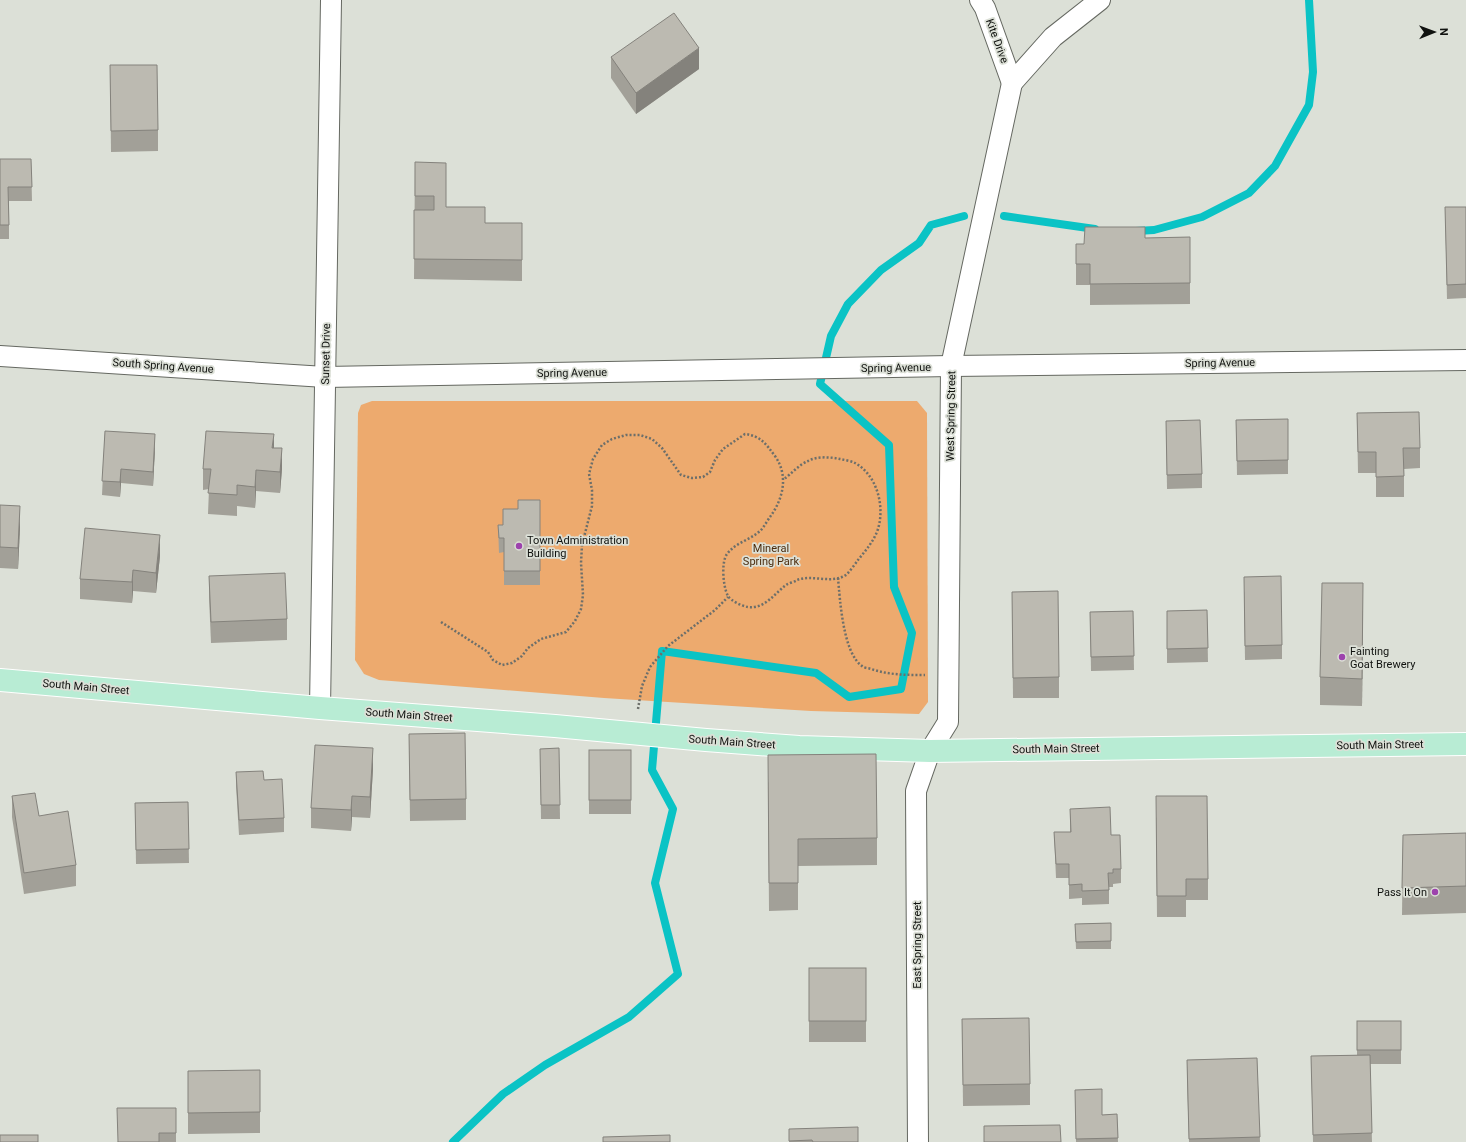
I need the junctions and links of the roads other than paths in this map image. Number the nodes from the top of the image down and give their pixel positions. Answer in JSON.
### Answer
{"nodes":[{"id":1,"x":331,"y":0,"type":"edge"},
{"id":2,"x":980,"y":0,"type":"edge"},
{"id":3,"x":1100,"y":0,"type":"edge"},
{"id":4,"x":1012,"y":83,"type":"junction"},
{"id":5,"x":0,"y":356,"type":"edge"},
{"id":6,"x":1466,"y":360,"type":"edge"},
{"id":7,"x":951,"y":366,"type":"junction"},
{"id":8,"x":325,"y":377,"type":"junction"},
{"id":9,"x":0,"y":680,"type":"edge"},
{"id":10,"x":320,"y":708,"type":"junction"},
{"id":11,"x":1466,"y":744,"type":"edge"},
{"id":12,"x":930,"y":751,"type":"junction"},
{"id":13,"x":918,"y":1142,"type":"edge"}],
"edges":[{"from":1,"to":8,"type":"street","name":"Sunset Drive"},
{"from":2,"to":4,"type":"street","name":"Kite Drive"},
{"from":3,"to":4,"type":"street"},
{"from":4,"to":7,"type":"street","name":"West Spring Street"},
{"from":5,"to":8,"type":"street","name":"South Spring Avenue"},
{"from":6,"to":7,"type":"street","name":"Spring Avenue"},
{"from":7,"to":8,"type":"street","name":"Spring Avenue"},
{"from":7,"to":12,"type":"street","name":"West Spring Street"},
{"from":8,"to":10,"type":"street","name":"Sunset Drive"},
{"from":9,"to":10,"type":"main road","name":"South Main Street"},
{"from":10,"to":12,"type":"main road","name":"South Main Street"},
{"from":11,"to":12,"type":"main road","name":"South Main Street"},
{"from":12,"to":13,"type":"street","name":"East Spring Street"}]}
